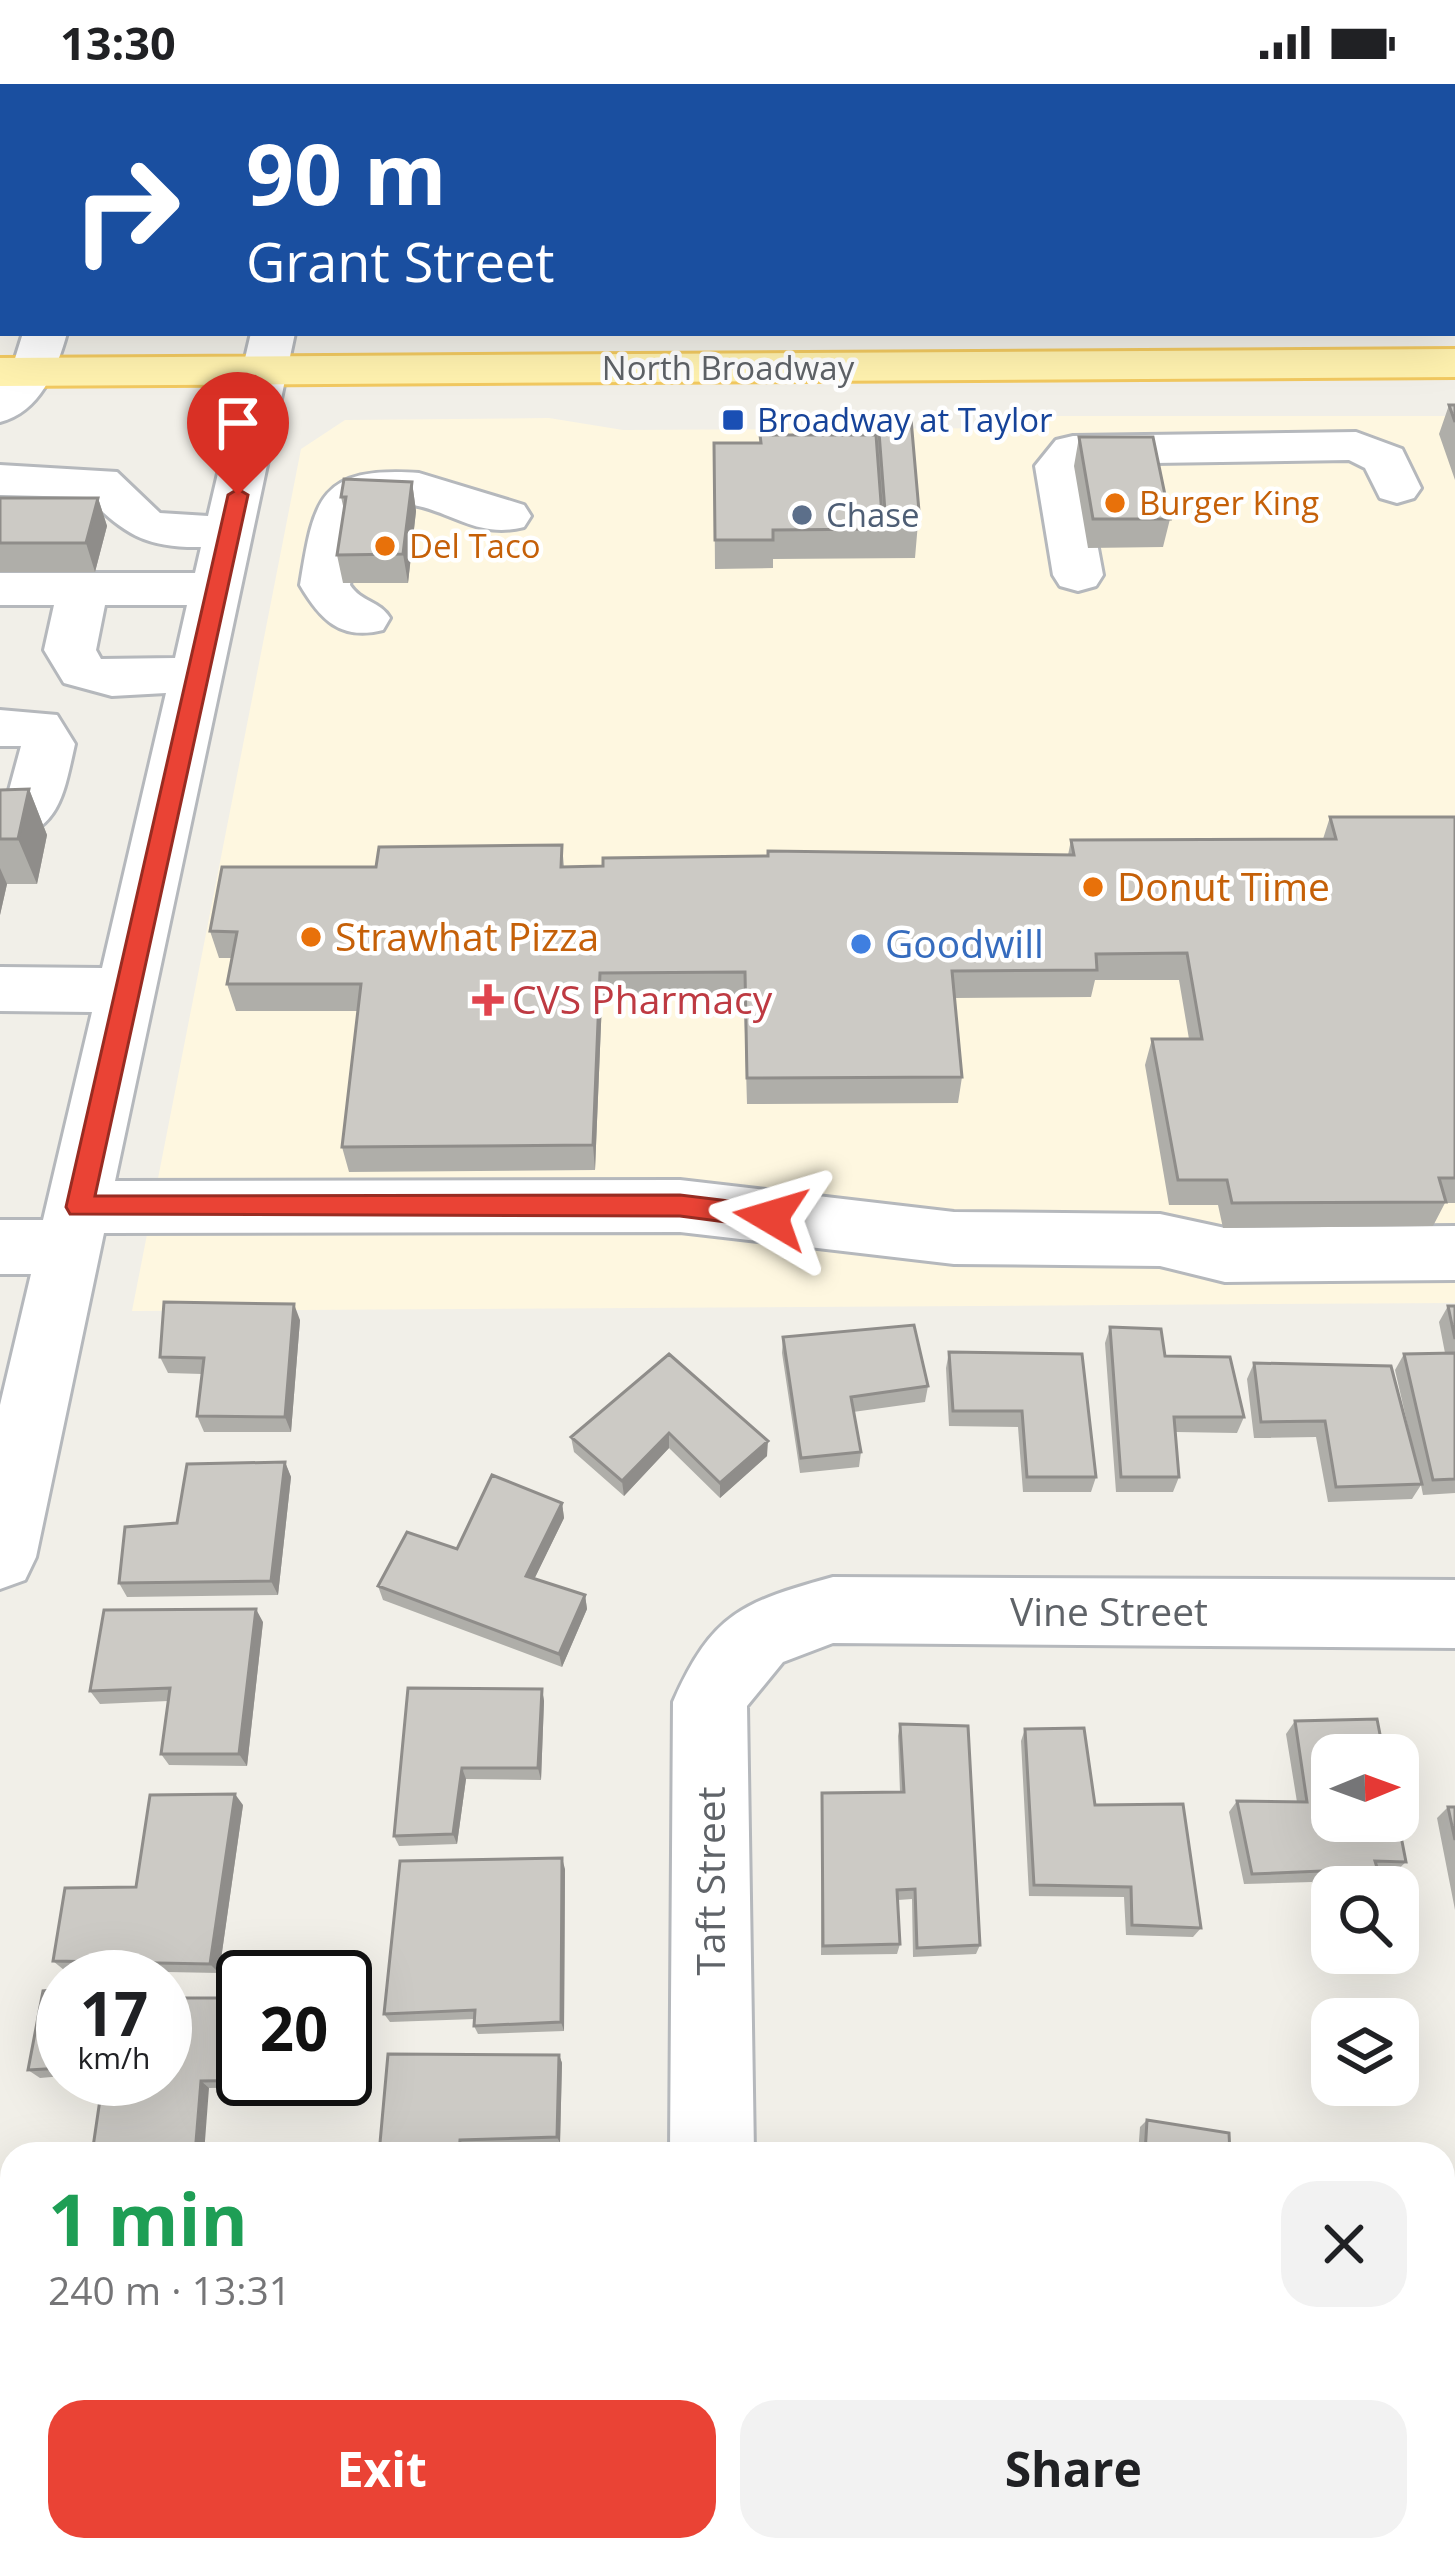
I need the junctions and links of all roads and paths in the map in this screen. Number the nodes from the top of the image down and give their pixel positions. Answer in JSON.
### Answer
{"nodes":[{"id":1,"x":26,"y":359,"type":"edge"},
{"id":2,"x":1455,"y":363,"type":"edge"},
{"id":3,"x":264,"y":375,"type":"edge"},
{"id":4,"x":0,"y":407,"type":"edge"},
{"id":5,"x":0,"y":480,"type":"edge"},
{"id":6,"x":1397,"y":488,"type":"dead end"},
{"id":7,"x":506,"y":516,"type":"dead end"},
{"id":8,"x":230,"y":531,"type":"junction"},
{"id":9,"x":1078,"y":575,"type":"dead end"},
{"id":10,"x":0,"y":589,"type":"edge"},
{"id":11,"x":83,"y":589,"type":"junction"},
{"id":12,"x":217,"y":589,"type":"junction"},
{"id":13,"x":365,"y":618,"type":"dead end"},
{"id":14,"x":198,"y":674,"type":"junction"},
{"id":15,"x":0,"y":728,"type":"edge"},
{"id":16,"x":0,"y":824,"type":"edge"},
{"id":17,"x":0,"y":989,"type":"edge"},
{"id":18,"x":128,"y":990,"type":"junction"},
{"id":19,"x":75,"y":1227,"type":"junction"},
{"id":20,"x":0,"y":1247,"type":"edge"},
{"id":21,"x":1455,"y":1252,"type":"edge"},
{"id":22,"x":0,"y":1557,"type":"edge"},
{"id":23,"x":1455,"y":1613,"type":"edge"},
{"id":24,"x":766,"y":1629,"type":"joint"},
{"id":25,"x":712,"y":2142,"type":"edge"}],
"edges":[{"from":1,"to":3,"type":"main road","name":"North Broadway"},
{"from":1,"to":4,"type":"street"},
{"from":2,"to":3,"type":"main road","name":"North Broadway"},
{"from":3,"to":8,"type":"street"},
{"from":5,"to":8,"type":"street"},
{"from":6,"to":9,"type":"street"},
{"from":7,"to":13,"type":"street"},
{"from":8,"to":12,"type":"street"},
{"from":10,"to":11,"type":"street"},
{"from":11,"to":12,"type":"street"},
{"from":11,"to":14,"type":"street"},
{"from":12,"to":14,"type":"street"},
{"from":14,"to":18,"type":"street"},
{"from":15,"to":16,"type":"street"},
{"from":17,"to":18,"type":"street"},
{"from":18,"to":19,"type":"street"},
{"from":19,"to":20,"type":"street"},
{"from":19,"to":21,"type":"street"},
{"from":19,"to":22,"type":"street"},
{"from":23,"to":24,"type":"street","name":"Vine Street"},
{"from":24,"to":25,"type":"street","name":"Taft Street"}]}
